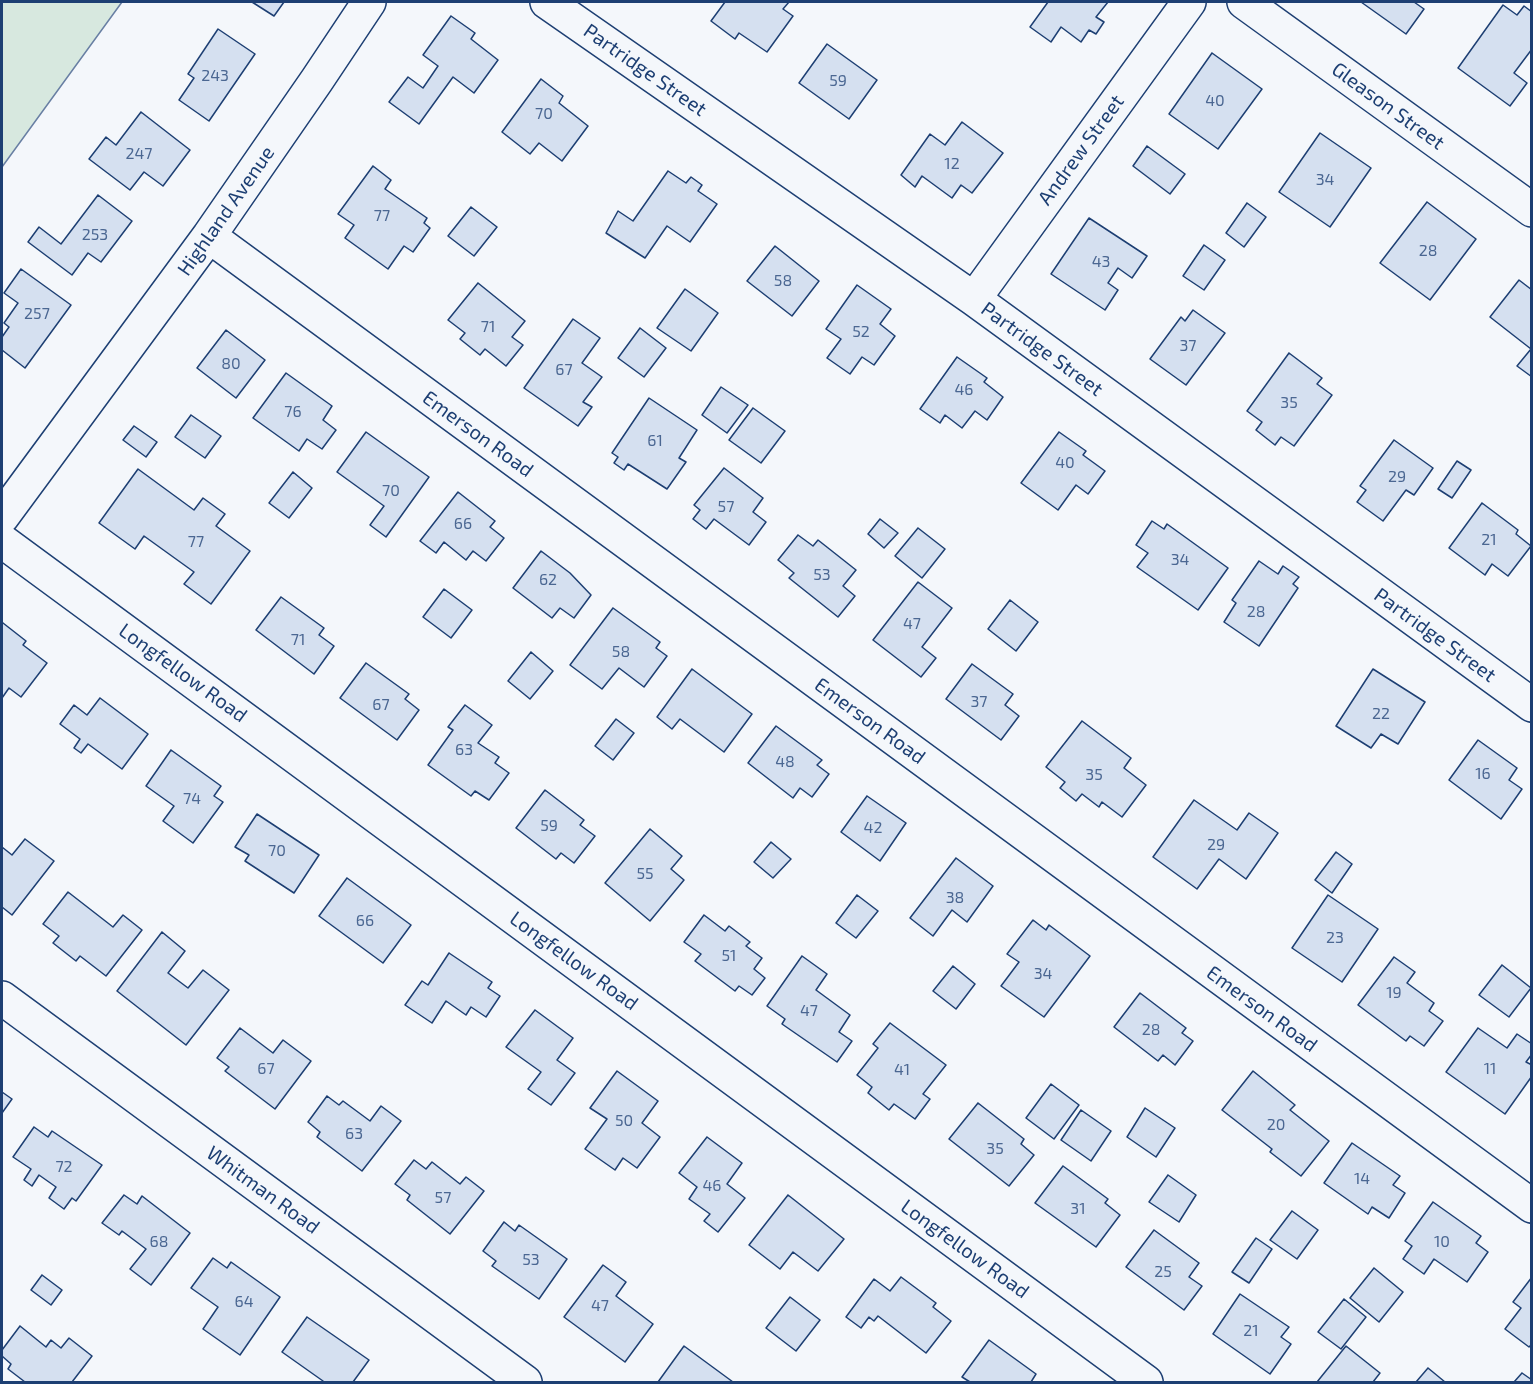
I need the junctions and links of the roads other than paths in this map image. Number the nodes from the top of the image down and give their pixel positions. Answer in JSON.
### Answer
{"nodes":[{"id":1,"x":369,"y":2,"type":"edge"},
{"id":2,"x":547,"y":2,"type":"edge"},
{"id":3,"x":1189,"y":2,"type":"edge"},
{"id":4,"x":1244,"y":2,"type":"edge"},
{"id":5,"x":1532,"y":210,"type":"edge"},
{"id":6,"x":209,"y":236,"type":"junction"},
{"id":7,"x":974,"y":299,"type":"junction"},
{"id":8,"x":2,"y":518,"type":"edge"},
{"id":9,"x":2,"y":541,"type":"edge"},
{"id":10,"x":1532,"y":705,"type":"edge"},
{"id":11,"x":2,"y":998,"type":"edge"},
{"id":12,"x":1532,"y":1206,"type":"edge"},
{"id":13,"x":525,"y":1383,"type":"edge"},
{"id":14,"x":1146,"y":1383,"type":"edge"}],
"edges":[{"from":1,"to":6,"type":"street","name":"Highland Avenue"},
{"from":2,"to":7,"type":"street","name":"Partridge Street"},
{"from":3,"to":7,"type":"street","name":"Andrew Street"},
{"from":4,"to":5,"type":"street","name":"Gleason Street"},
{"from":6,"to":8,"type":"street","name":"Highland Avenue"},
{"from":6,"to":12,"type":"street","name":"Emerson Road"},
{"from":7,"to":10,"type":"street","name":"Partridge Street"},
{"from":9,"to":14,"type":"street","name":"Longfellow Road"},
{"from":11,"to":13,"type":"street","name":"Whitman Road"}]}
